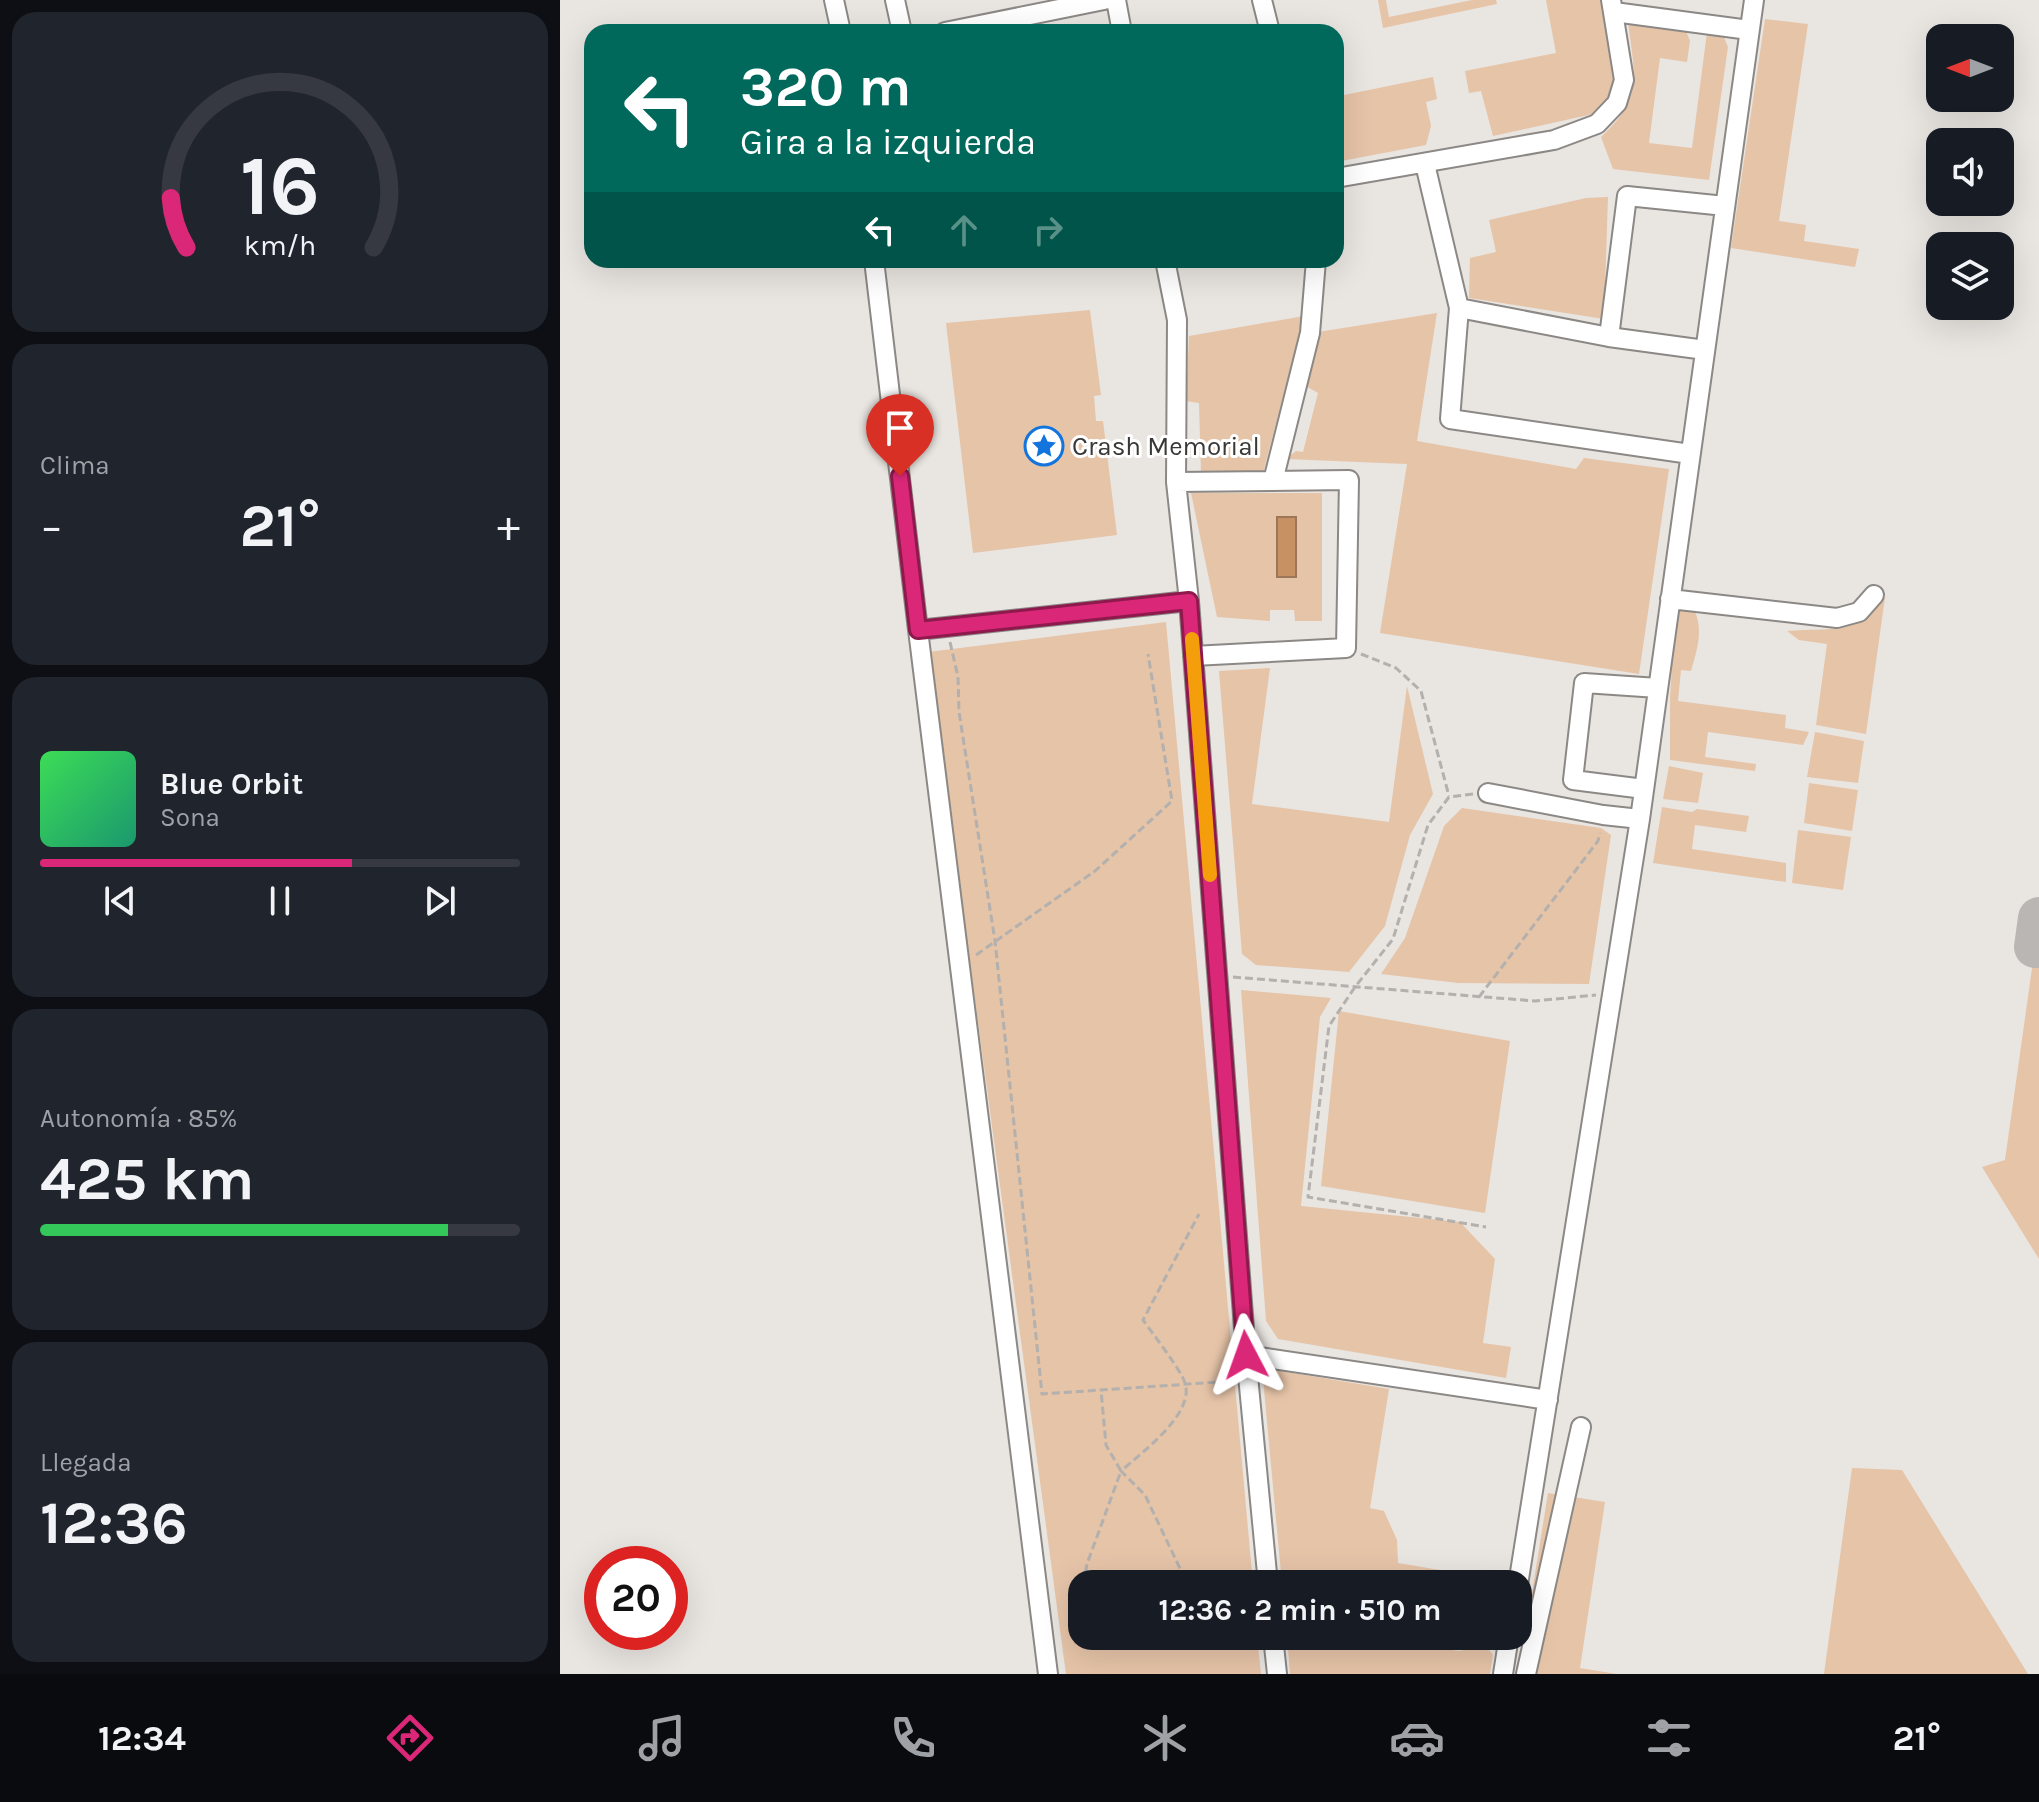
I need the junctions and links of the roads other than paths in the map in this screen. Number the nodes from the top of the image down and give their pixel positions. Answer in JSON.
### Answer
{"nodes":[{"id":1,"x":834,"y":0,"type":"edge"},
{"id":2,"x":895,"y":0,"type":"edge"},
{"id":3,"x":1104,"y":0,"type":"edge"},
{"id":4,"x":1116,"y":0,"type":"edge"},
{"id":5,"x":1262,"y":0,"type":"edge"},
{"id":6,"x":1754,"y":0,"type":"edge"},
{"id":7,"x":1612,"y":6,"type":"edge"},
{"id":8,"x":839,"y":24,"type":"edge"},
{"id":9,"x":900,"y":24,"type":"edge"},
{"id":10,"x":985,"y":24,"type":"edge"},
{"id":11,"x":1120,"y":24,"type":"edge"},
{"id":12,"x":1268,"y":24,"type":"edge"},
{"id":13,"x":1749,"y":30,"type":"junction"},
{"id":14,"x":1425,"y":164,"type":"junction"},
{"id":15,"x":1344,"y":177,"type":"edge"},
{"id":16,"x":1725,"y":206,"type":"junction"},
{"id":17,"x":875,"y":268,"type":"edge"},
{"id":18,"x":1167,"y":268,"type":"edge"},
{"id":19,"x":1315,"y":268,"type":"edge"},
{"id":20,"x":1459,"y":308,"type":"junction"},
{"id":21,"x":1609,"y":337,"type":"junction"},
{"id":22,"x":1705,"y":350,"type":"junction"},
{"id":23,"x":1690,"y":454,"type":"junction"},
{"id":24,"x":1273,"y":481,"type":"junction"},
{"id":25,"x":1176,"y":482,"type":"junction"},
{"id":26,"x":1874,"y":595,"type":"dead end"},
{"id":27,"x":1670,"y":599,"type":"junction"},
{"id":28,"x":1189,"y":601,"type":"junction"},
{"id":29,"x":918,"y":630,"type":"junction"},
{"id":30,"x":1193,"y":656,"type":"junction"},
{"id":31,"x":1658,"y":688,"type":"junction"},
{"id":32,"x":1644,"y":789,"type":"junction"},
{"id":33,"x":1488,"y":793,"type":"road end"},
{"id":34,"x":1640,"y":819,"type":"junction"},
{"id":35,"x":1246,"y":1355,"type":"junction"},
{"id":36,"x":1548,"y":1400,"type":"junction"},
{"id":37,"x":1581,"y":1427,"type":"dead end"},
{"id":38,"x":1267,"y":1570,"type":"edge"},
{"id":39,"x":1520,"y":1570,"type":"edge"},
{"id":40,"x":1274,"y":1650,"type":"edge"},
{"id":41,"x":1507,"y":1650,"type":"edge"},
{"id":42,"x":1048,"y":1674,"type":"edge"},
{"id":43,"x":1277,"y":1674,"type":"edge"},
{"id":44,"x":1503,"y":1674,"type":"edge"},
{"id":45,"x":1526,"y":1674,"type":"edge"}],
"edges":[{"from":1,"to":8,"type":"lane"},
{"from":2,"to":9,"type":"lane"},
{"from":3,"to":10,"type":"lane"},
{"from":4,"to":11,"type":"lane"},
{"from":5,"to":12,"type":"lane"},
{"from":6,"to":13,"type":"lane"},
{"from":7,"to":13,"type":"lane"},
{"from":7,"to":14,"type":"lane"},
{"from":13,"to":16,"type":"lane"},
{"from":14,"to":15,"type":"lane"},
{"from":14,"to":20,"type":"lane"},
{"from":16,"to":21,"type":"lane"},
{"from":16,"to":22,"type":"lane"},
{"from":17,"to":29,"type":"lane"},
{"from":18,"to":25,"type":"lane"},
{"from":19,"to":24,"type":"lane"},
{"from":20,"to":21,"type":"lane"},
{"from":20,"to":23,"type":"lane"},
{"from":21,"to":22,"type":"lane"},
{"from":22,"to":23,"type":"lane"},
{"from":23,"to":27,"type":"lane"},
{"from":24,"to":25,"type":"lane"},
{"from":24,"to":30,"type":"lane"},
{"from":25,"to":28,"type":"lane"},
{"from":26,"to":27,"type":"lane"},
{"from":27,"to":31,"type":"lane"},
{"from":28,"to":29,"type":"lane"},
{"from":28,"to":30,"type":"lane"},
{"from":29,"to":42,"type":"lane"},
{"from":30,"to":35,"type":"lane"},
{"from":31,"to":32,"type":"lane"},
{"from":31,"to":32,"type":"lane"},
{"from":32,"to":34,"type":"lane"},
{"from":33,"to":34,"type":"lane"},
{"from":34,"to":36,"type":"lane"},
{"from":35,"to":36,"type":"lane"},
{"from":35,"to":38,"type":"lane"},
{"from":36,"to":39,"type":"lane"},
{"from":37,"to":45,"type":"lane"},
{"from":40,"to":43,"type":"lane"},
{"from":41,"to":44,"type":"lane"}]}
